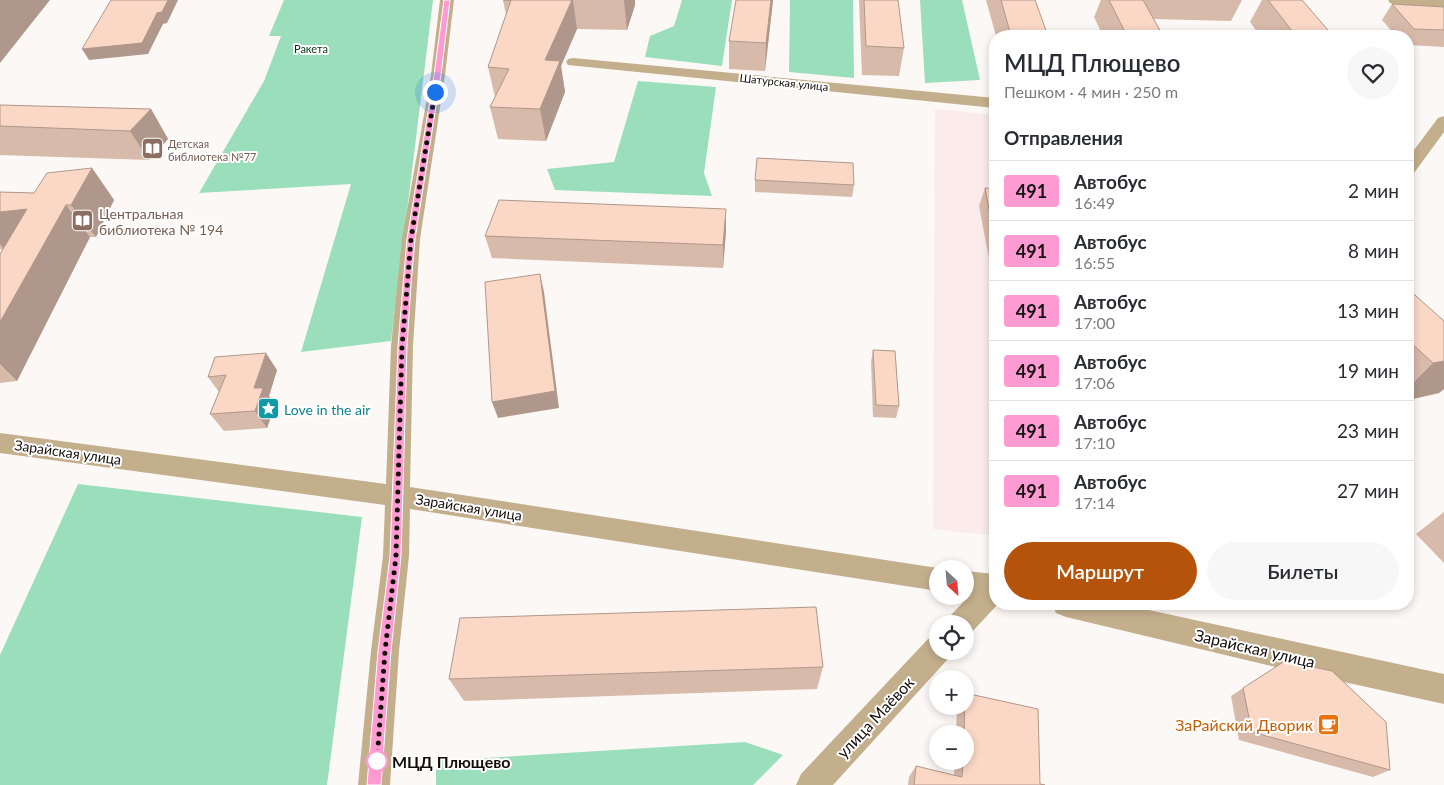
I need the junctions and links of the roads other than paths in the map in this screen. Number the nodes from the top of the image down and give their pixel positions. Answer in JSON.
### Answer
{"nodes":[{"id":1,"x":447,"y":0,"type":"edge"},
{"id":2,"x":1396,"y":0,"type":"edge"},
{"id":3,"x":1444,"y":2,"type":"edge"},
{"id":4,"x":573,"y":62,"type":"dead end"},
{"id":5,"x":989,"y":102,"type":"edge"},
{"id":6,"x":1444,"y":122,"type":"edge"},
{"id":7,"x":1414,"y":144,"type":"edge"},
{"id":8,"x":1426,"y":145,"type":"junction"},
{"id":9,"x":1444,"y":148,"type":"edge"},
{"id":10,"x":1414,"y":161,"type":"edge"},
{"id":11,"x":0,"y":443,"type":"edge"},
{"id":12,"x":397,"y":496,"type":"junction"},
{"id":13,"x":929,"y":578,"type":"edge"},
{"id":14,"x":974,"y":584,"type":"edge"},
{"id":15,"x":989,"y":587,"type":"edge"},
{"id":16,"x":989,"y":594,"type":"edge"},
{"id":17,"x":1092,"y":610,"type":"edge"},
{"id":18,"x":970,"y":615,"type":"edge"},
{"id":19,"x":929,"y":659,"type":"edge"},
{"id":20,"x":1444,"y":689,"type":"edge"},
{"id":21,"x":374,"y":785,"type":"edge"},
{"id":22,"x":812,"y":785,"type":"edge"}],
"edges":[{"from":1,"to":12,"type":"street"},
{"from":2,"to":3,"type":"street"},
{"from":4,"to":5,"type":"street","name":"Шатурская улица"},
{"from":6,"to":8,"type":"street"},
{"from":7,"to":8,"type":"street"},
{"from":8,"to":9,"type":"street"},
{"from":8,"to":10,"type":"street"},
{"from":11,"to":12,"type":"street","name":"Зарайская улица"},
{"from":12,"to":13,"type":"street","name":"Зарайская улица"},
{"from":12,"to":21,"type":"street"},
{"from":14,"to":15,"type":"street"},
{"from":16,"to":18,"type":"street"},
{"from":17,"to":20,"type":"street","name":"Зарайская улица"},
{"from":19,"to":22,"type":"street","name":"улица Маёвок"}]}
